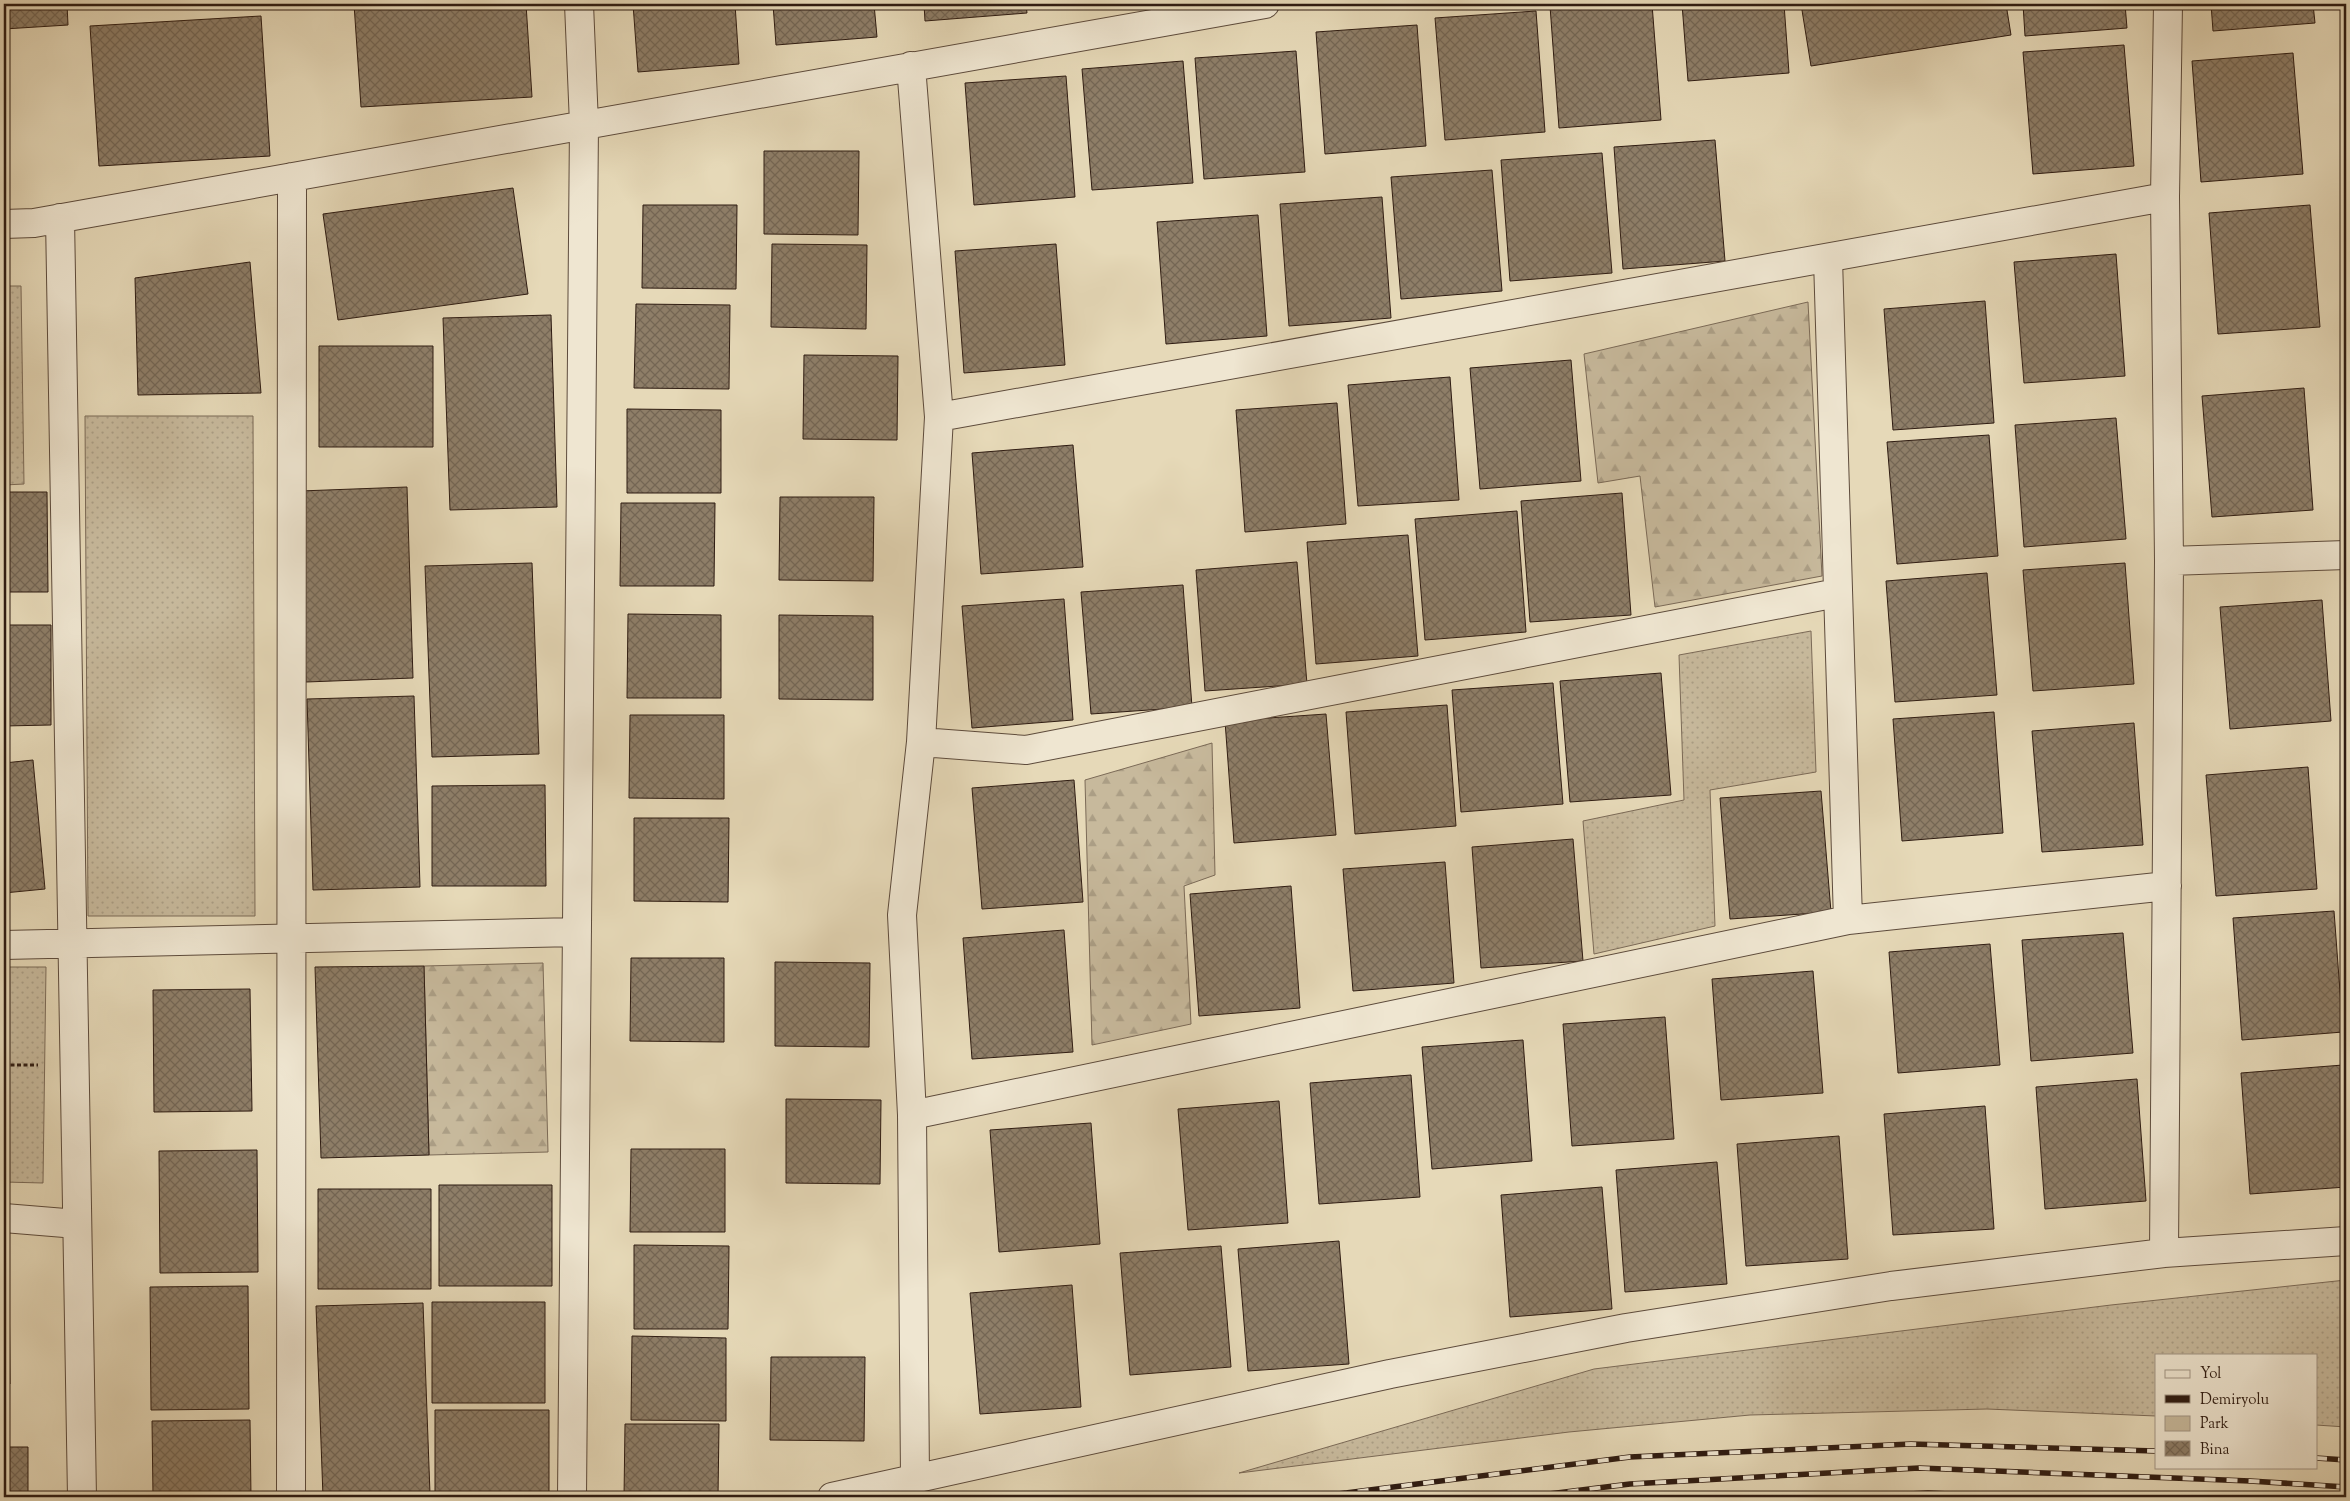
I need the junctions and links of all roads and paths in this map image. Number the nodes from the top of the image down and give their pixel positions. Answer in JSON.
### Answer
{"nodes":[{"id":1,"x":579,"y":4,"type":"edge"},
{"id":2,"x":1265,"y":4,"type":"edge"},
{"id":3,"x":2168,"y":4,"type":"edge"},
{"id":4,"x":911,"y":66,"type":"junction"},
{"id":5,"x":584,"y":124,"type":"junction"},
{"id":6,"x":292,"y":177,"type":"junction"},
{"id":7,"x":2164,"y":197,"type":"junction"},
{"id":8,"x":60,"y":218,"type":"junction"},
{"id":9,"x":4,"y":224,"type":"edge"},
{"id":10,"x":1828,"y":259,"type":"junction"},
{"id":11,"x":939,"y":417,"type":"junction"},
{"id":12,"x":2346,"y":555,"type":"edge"},
{"id":13,"x":2169,"y":561,"type":"junction"},
{"id":14,"x":1837,"y":592,"type":"junction"},
{"id":15,"x":921,"y":742,"type":"junction"},
{"id":16,"x":2167,"y":886,"type":"junction"},
{"id":17,"x":1848,"y":920,"type":"junction"},
{"id":18,"x":577,"y":932,"type":"junction"},
{"id":19,"x":291,"y":939,"type":"junction"},
{"id":20,"x":73,"y":944,"type":"junction"},
{"id":21,"x":4,"y":945,"type":"edge"},
{"id":22,"x":912,"y":1115,"type":"junction"},
{"id":23,"x":4,"y":1218,"type":"edge"},
{"id":24,"x":77,"y":1224,"type":"junction"},
{"id":25,"x":2346,"y":1241,"type":"edge"},
{"id":26,"x":2164,"y":1253,"type":"junction"},
{"id":27,"x":915,"y":1478,"type":"junction"},
{"id":28,"x":82,"y":1497,"type":"edge"},
{"id":29,"x":291,"y":1497,"type":"edge"},
{"id":30,"x":572,"y":1497,"type":"edge"},
{"id":31,"x":832,"y":1497,"type":"edge"}],
"edges":[{"from":1,"to":5,"type":"street"},
{"from":2,"to":4,"type":"street"},
{"from":3,"to":7,"type":"street"},
{"from":4,"to":5,"type":"street"},
{"from":4,"to":11,"type":"street"},
{"from":5,"to":6,"type":"street"},
{"from":5,"to":18,"type":"street"},
{"from":6,"to":8,"type":"street"},
{"from":6,"to":19,"type":"street"},
{"from":7,"to":10,"type":"street"},
{"from":7,"to":13,"type":"street"},
{"from":8,"to":9,"type":"street"},
{"from":8,"to":20,"type":"street"},
{"from":10,"to":11,"type":"street"},
{"from":10,"to":14,"type":"street"},
{"from":11,"to":15,"type":"street"},
{"from":12,"to":13,"type":"street"},
{"from":13,"to":16,"type":"street"},
{"from":14,"to":15,"type":"street"},
{"from":14,"to":17,"type":"street"},
{"from":15,"to":22,"type":"street"},
{"from":16,"to":17,"type":"street"},
{"from":16,"to":26,"type":"street"},
{"from":17,"to":22,"type":"street"},
{"from":18,"to":19,"type":"street"},
{"from":18,"to":30,"type":"street"},
{"from":19,"to":20,"type":"street"},
{"from":19,"to":29,"type":"street"},
{"from":20,"to":21,"type":"street"},
{"from":20,"to":24,"type":"street"},
{"from":22,"to":27,"type":"street"},
{"from":23,"to":24,"type":"street"},
{"from":24,"to":28,"type":"street"},
{"from":25,"to":26,"type":"street"},
{"from":26,"to":27,"type":"street"},
{"from":27,"to":31,"type":"street"}]}
